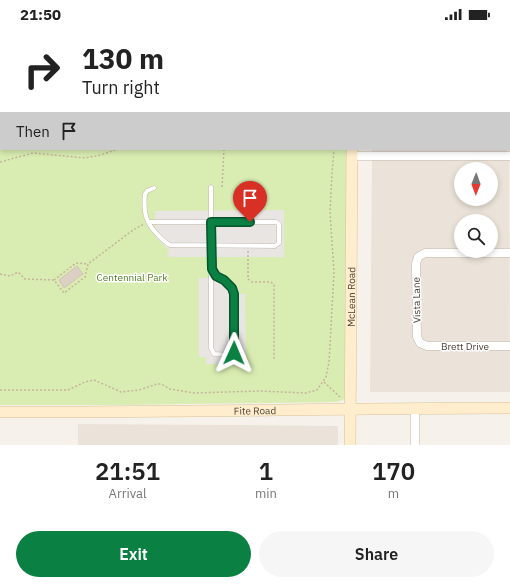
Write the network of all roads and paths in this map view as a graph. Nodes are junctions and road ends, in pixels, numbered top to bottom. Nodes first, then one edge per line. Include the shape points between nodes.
1 (115, 150) edge
2 (224, 150) edge
3 (352, 152) edge
4 (510, 156) edge
5 (0, 162) edge
6 (211, 187) dead end
7 (222, 187) dead end
8 (154, 188) dead end
9 (148, 222) junction
10 (211, 222) junction
11 (211, 246) junction
12 (248, 246) junction
13 (510, 253) edge
14 (88, 264) junction
15 (212, 269) junction
16 (0, 274) edge
17 (54, 280) junction
18 (420, 343) joint
19 (510, 346) edge
20 (274, 359) dead end
21 (324, 382) dead end
22 (340, 398) dead end
23 (416, 408) junction
24 (510, 408) edge
25 (351, 409) junction
26 (0, 412) edge
27 (350, 445) edge
28 (415, 445) edge

1 - 5 path via 85,158 33,153
2 - 7 path
3 - 4 street
3 - 25 street, McLean Road
6 - 10 lane
8 - 9 lane via 145,194 145,214
9 - 10 lane
9 - 11 lane via 153,231 170,245
9 - 14 path via 133,230
10 - 11 lane
10 - 12 lane via 279,224 278,245
11 - 12 lane
11 - 15 lane
12 - 20 path via 248,279 252,282 272,282 274,285
13 - 18 street, Vista Lane via 424,253 418,256 417,337
14 - 17 path via 76,263
14 - 17 path via 85,277 64,293
15 - 15 lane via 211,348 214,354 230,355 235,350 234,290 216,276
16 - 17 path via 10,276 18,272 26,279
18 - 19 street, Brett Drive via 427,346
21 - 22 path
23 - 24 street, Fite Road
23 - 25 street, Fite Road
23 - 28 street
25 - 26 street, Fite Road
25 - 27 street, McLean Road

